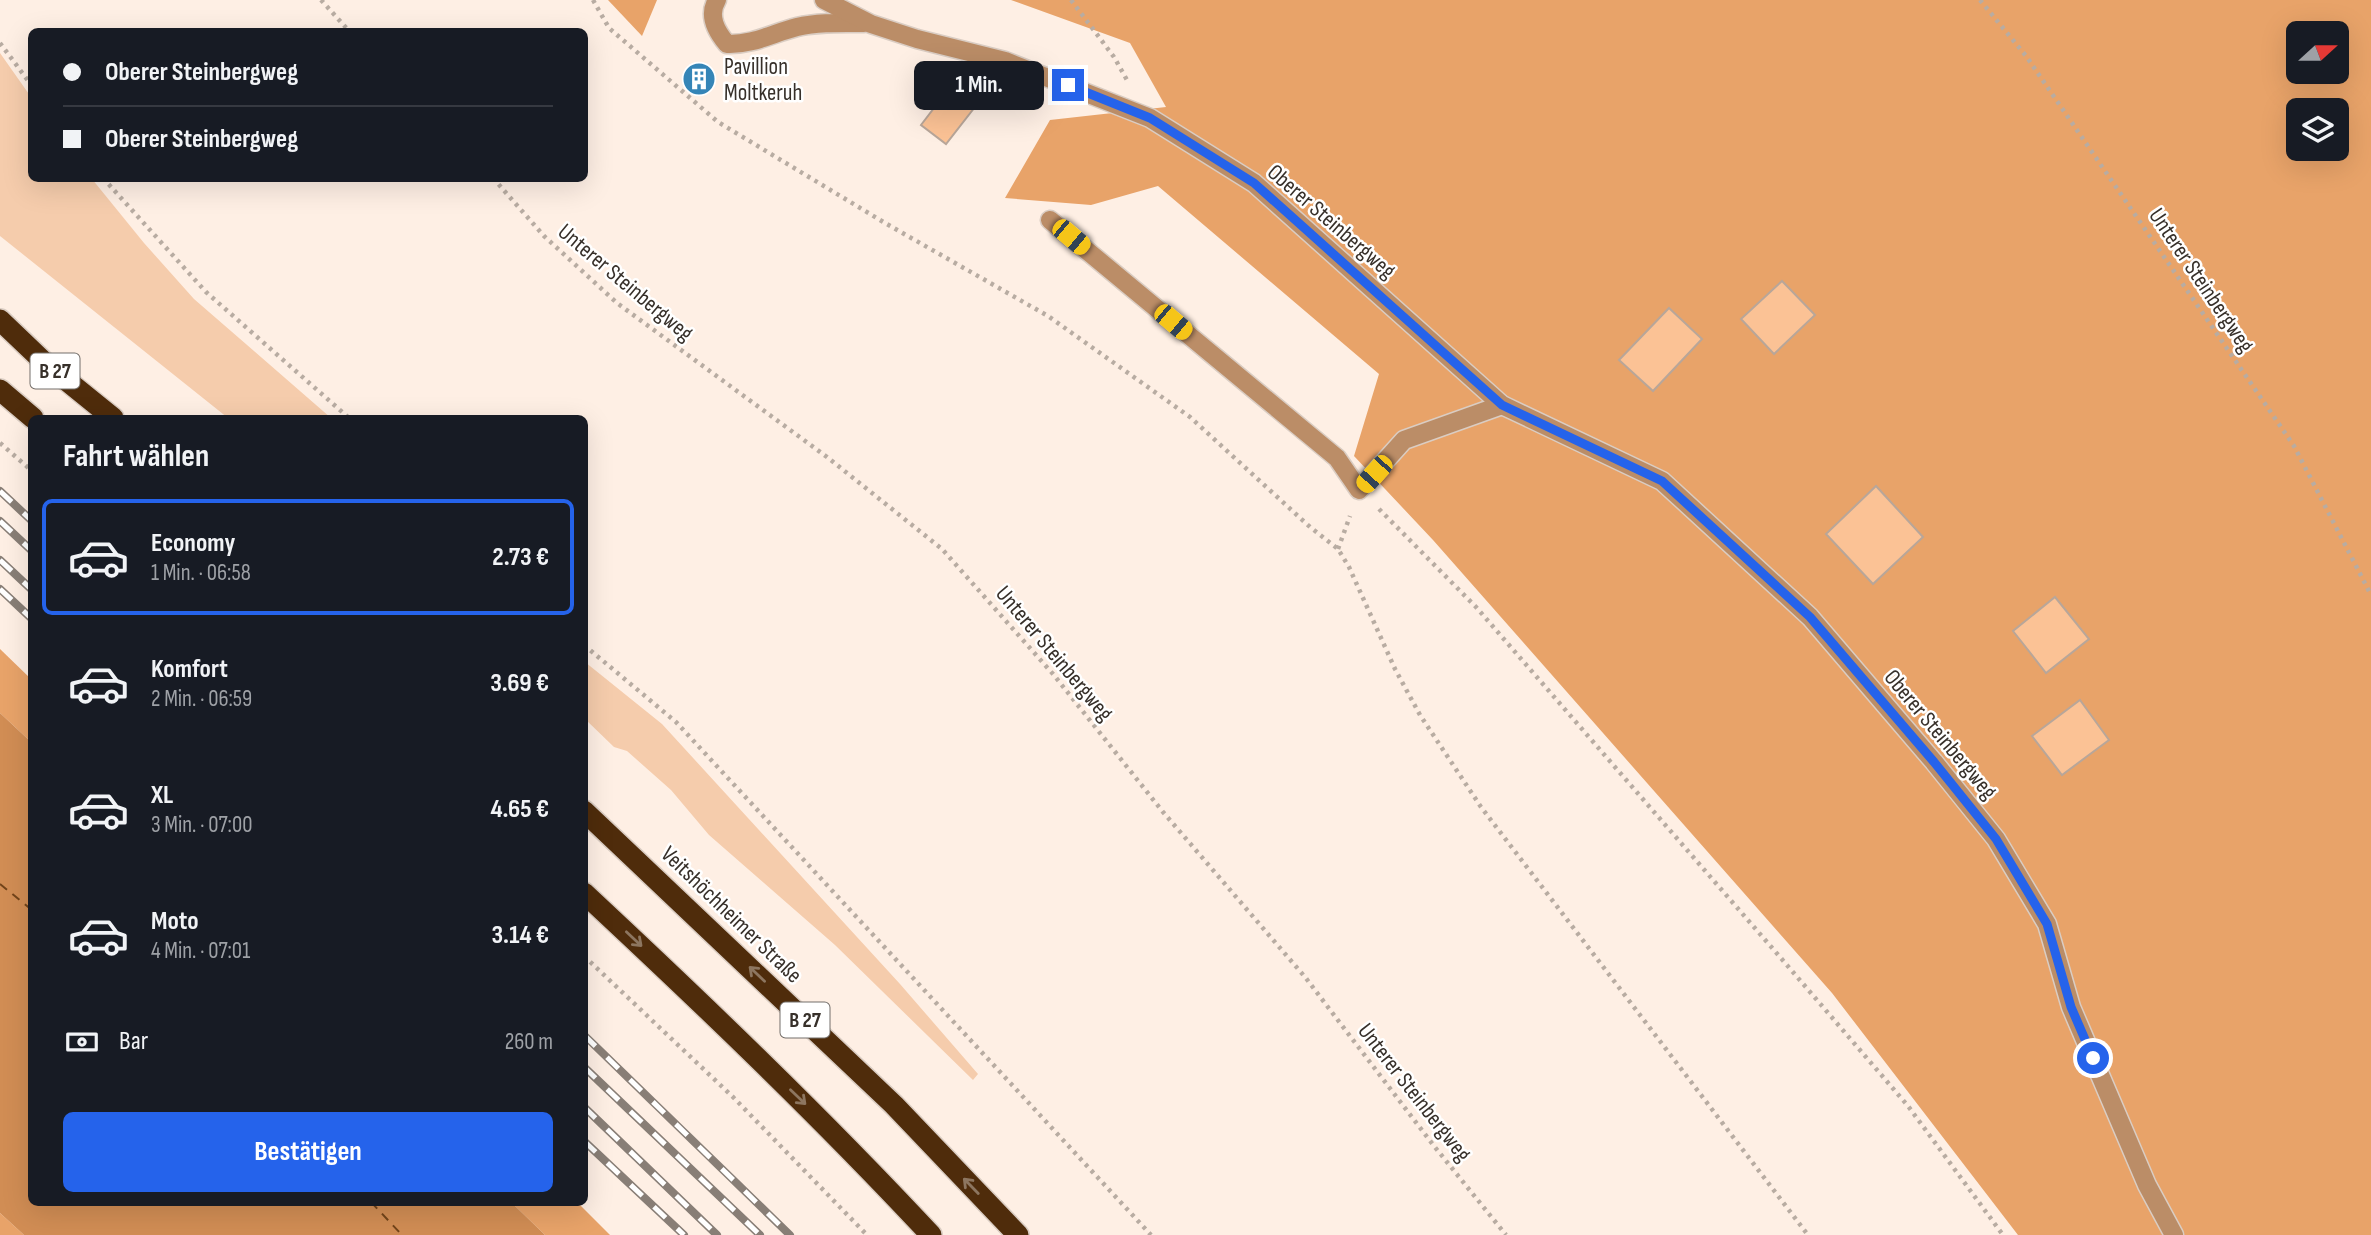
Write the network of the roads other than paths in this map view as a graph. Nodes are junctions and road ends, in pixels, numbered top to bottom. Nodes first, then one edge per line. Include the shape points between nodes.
1 (717, 0) edge
2 (824, 0) edge
3 (871, 24) junction
4 (1050, 220) dead end
5 (0, 320) edge
6 (0, 390) edge
7 (1502, 405) junction
8 (29, 415) edge
9 (109, 415) edge
10 (588, 815) edge
11 (588, 897) edge
12 (931, 1235) edge
13 (1018, 1235) edge
14 (2174, 1235) edge

1 - 3 street, Oberer Steinbergweg via 713,21 727,44 752,43 799,27
2 - 3 street, Oberer Steinbergweg
3 - 7 street, Oberer Steinbergweg via 1005,61 1150,118 1254,183
4 - 7 street via 1337,458 1359,490 1404,440
5 - 9 highway, B 27
6 - 8 highway, B 27
7 - 14 street, Oberer Steinbergweg via 1662,481 1810,617 1942,772 1996,839 2047,924 2071,1007 2147,1185
13 -> 10 highway, Veitshöchheimer Straße / B 27 via 894,1105
11 -> 12 highway, B 27 via 845,1143

